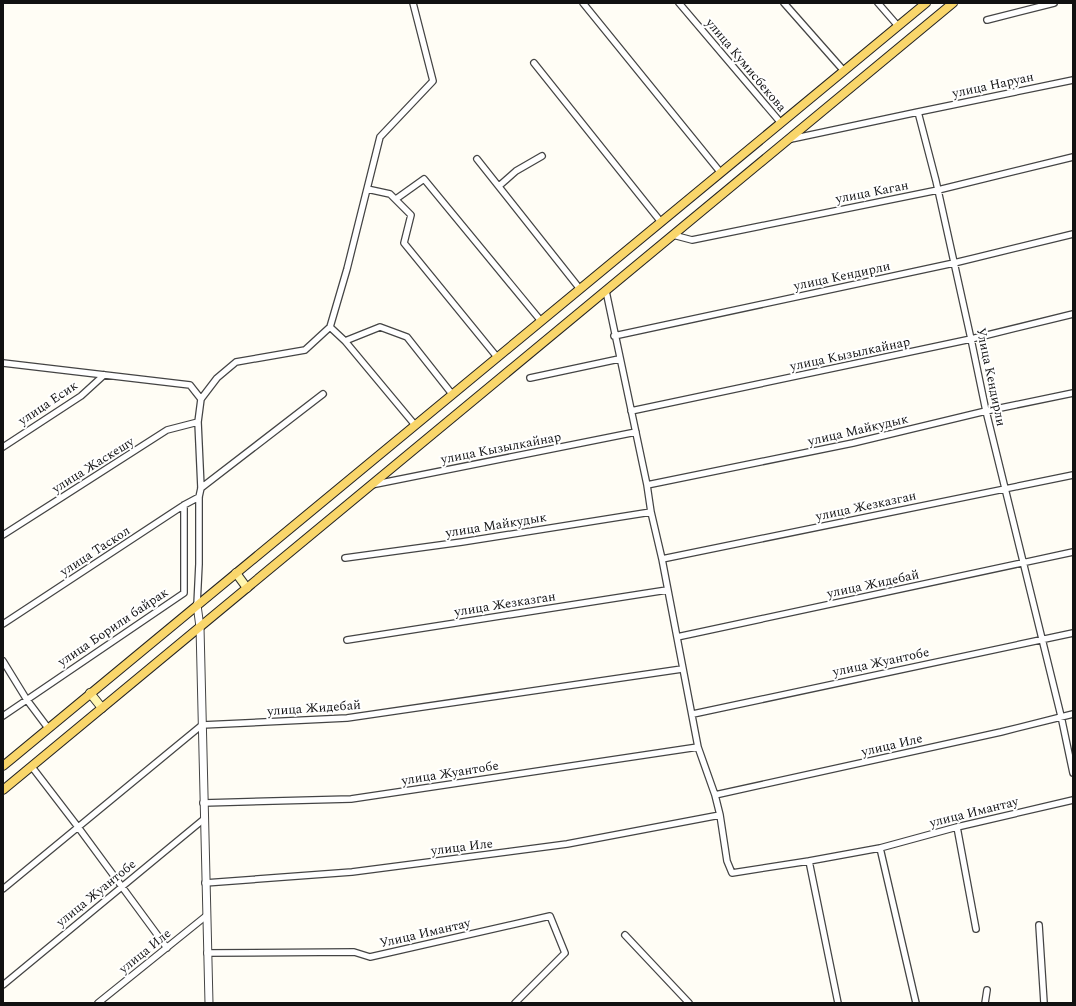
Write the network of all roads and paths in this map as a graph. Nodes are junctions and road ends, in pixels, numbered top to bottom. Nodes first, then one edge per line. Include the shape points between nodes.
1 (413, 3) edge
2 (583, 3) edge
3 (679, 3) edge
4 (784, 3) edge
5 (878, 3) edge
6 (926, 3) edge
7 (953, 3) edge
8 (1054, 3) edge
9 (987, 20) dead end
10 (898, 26) junction
11 (534, 63) dead end
12 (844, 71) junction
13 (1073, 80) edge
14 (918, 112) junction
15 (781, 123) junction
16 (791, 139) junction
17 (542, 156) dead end
18 (1073, 156) edge
19 (477, 159) dead end
20 (721, 173) junction
21 (499, 186) junction
22 (367, 189) junction
23 (938, 190) junction
24 (396, 199) junction
25 (661, 222) junction
26 (1073, 234) edge
27 (673, 235) junction
28 (954, 263) junction
29 (580, 289) junction
30 (606, 291) junction
31 (1073, 314) edge
32 (541, 321) junction
33 (330, 327) junction
34 (615, 336) junction
35 (971, 339) junction
36 (345, 341) junction
37 (497, 357) junction
38 (620, 359) junction
39 (3, 363) edge
40 (104, 375) junction
41 (530, 378) dead end
42 (1073, 392) edge
43 (323, 394) dead end
44 (452, 394) junction
45 (201, 399) junction
46 (631, 411) junction
47 (986, 411) junction
48 (198, 422) junction
49 (415, 425) junction
50 (636, 432) junction
51 (3, 447) edge
52 (1073, 474) edge
53 (371, 485) junction
54 (647, 485) junction
55 (201, 488) junction
56 (1005, 488) junction
57 (199, 496) junction
58 (184, 505) junction
59 (651, 512) junction
60 (3, 535) edge
61 (1073, 552) edge
62 (345, 558) dead end
63 (662, 559) junction
64 (1024, 564) junction
65 (236, 573) junction
66 (247, 588) junction
67 (667, 590) junction
68 (197, 605) junction
69 (3, 624) edge
70 (200, 627) junction
71 (1073, 633) edge
72 (677, 637) junction
73 (347, 640) dead end
74 (1041, 640) junction
75 (3, 661) edge
76 (682, 669) junction
77 (90, 693) junction
78 (27, 700) junction
79 (102, 708) junction
80 (693, 714) junction
81 (1073, 714) edge
82 (3, 716) edge
83 (1061, 716) junction
84 (202, 725) junction
85 (48, 728) junction
86 (698, 747) junction
87 (3, 766) edge
88 (32, 766) junction
89 (1073, 773) edge
90 (3, 790) edge
91 (715, 795) junction
92 (1073, 800) edge
93 (204, 804) junction
94 (720, 815) junction
95 (204, 819) junction
96 (957, 827) junction
97 (78, 828) junction
98 (880, 848) junction
99 (809, 861) junction
100 (205, 883) junction
101 (122, 886) junction
102 (3, 889) edge
103 (206, 916) junction
104 (1039, 925) dead end
105 (976, 929) dead end
106 (625, 935) dead end
107 (166, 948) junction
108 (208, 953) junction
109 (3, 984) edge
110 (987, 990) dead end
111 (98, 1003) edge
112 (209, 1003) edge
113 (515, 1003) edge
114 (689, 1003) edge
115 (838, 1003) edge
116 (916, 1003) edge
117 (985, 1003) edge
118 (1044, 1003) edge

1 - 22 street via 433,81 380,137
2 - 20 street
3 - 15 street, улица Кумисбекова
4 - 12 street
5 - 10 street
6 - 10 main road
7 - 16 main road
8 - 9 street
10 - 12 main road
11 - 25 street
12 - 15 main road
13 - 14 street, улица Наруан
14 - 16 street
14 - 23 street, Улица Кендирли
15 - 20 main road
16 - 27 main road
17 - 21 street via 516,171
18 - 23 street, улица Каган
19 - 21 street
20 - 25 main road
21 - 29 street
22 - 24 street via 390,194
22 - 33 street via 348,269
23 - 27 street, улица Каган via 692,240
23 - 28 street, Улица Кендирли
24 - 32 street via 424,179
24 - 37 street via 411,215 404,242
25 - 29 main road
26 - 28 street, улица Кендирли
27 - 30 main road
28 - 34 street, улица Кендирли
28 - 35 street, Улица Кендирли
29 - 32 main road
30 - 34 street
30 - 53 main road
31 - 35 street, улица Кызылкайнар
32 - 37 main road
33 - 36 street
33 - 45 street via 305,350 236,362 217,378
34 - 38 street
35 - 46 street, улица Кызылкайнар
35 - 47 street, Улица Кендирли
36 - 44 street via 380,327 407,337
36 - 49 street
37 - 44 main road
38 - 41 street
38 - 46 street
39 - 40 street
40 - 45 street via 190,385
40 - 51 street, улица Есик via 81,396
42 - 47 street, улица Майкудык
43 - 55 street
44 - 49 main road
45 - 48 street
46 - 50 street
47 - 54 street, улица Майкудык via 853,443
47 - 56 street, Улица Кендирли
48 - 55 street
48 - 60 street, улица Жаскешу via 167,430
49 - 65 main road
50 - 53 street, улица Кызылкайнар
50 - 54 street
52 - 56 street, улица Жезказган
53 - 66 main road
54 - 59 street
55 - 57 street
56 - 63 street, улица Жезказган
56 - 64 street, Улица Кендирли
57 - 58 street, улица Таскол
57 - 68 street
58 - 69 street, улица Таскол
58 - 78 street, улица Борили байрак via 184,593
59 - 62 street, улица Майкудык
59 - 63 street
61 - 64 street, улица Жидебай
63 - 67 street
64 - 72 street, улица Жидебай
64 - 74 street, Улица Кендирли
65 - 66 main road
65 - 68 main road
66 - 70 main road
67 - 72 street
67 - 73 street, улица Жезказган
68 - 70 street
68 - 77 main road
70 - 79 main road
70 - 84 street
71 - 74 street, улица Жуантобе
72 - 76 street
74 - 80 street, улица Жуантобе
74 - 83 street, Улица Кендирли
75 - 78 street
76 - 80 street
76 - 84 street, улица Жидебай via 347,718
77 - 79 main road
77 - 85 main road
78 - 82 street, улица Борили байрак
78 - 85 street
79 - 88 main road
80 - 86 street
81 - 83 street, улица Иле
83 - 89 street, Улица Кендирли
83 - 91 street, улица Иле
84 - 93 street
84 - 97 street
85 - 87 main road
86 - 91 street
86 - 93 street, улица Жуантобе via 351,799
88 - 90 main road
88 - 97 street
91 - 94 street
92 - 96 street, улица Имантау
93 - 95 street
94 - 99 street, улица Имантау via 727,861 732,873
94 - 100 street, улица Иле via 551,846 352,872
95 - 100 street
95 - 101 street, улица Жуантобе
96 - 98 street, улица Имантау
96 - 105 street
97 - 101 street
97 - 102 street
98 - 99 street, улица Имантау
98 - 116 street
99 - 115 street
100 - 103 street
101 - 107 street
101 - 109 street, улица Жуантобе
103 - 107 street, улица Иле
103 - 108 street
104 - 118 street
106 - 114 street
107 - 111 street, улица Иле
108 - 112 street
108 - 113 street, Улица Имантау via 354,952 370,957 550,916 565,953
110 - 117 street

